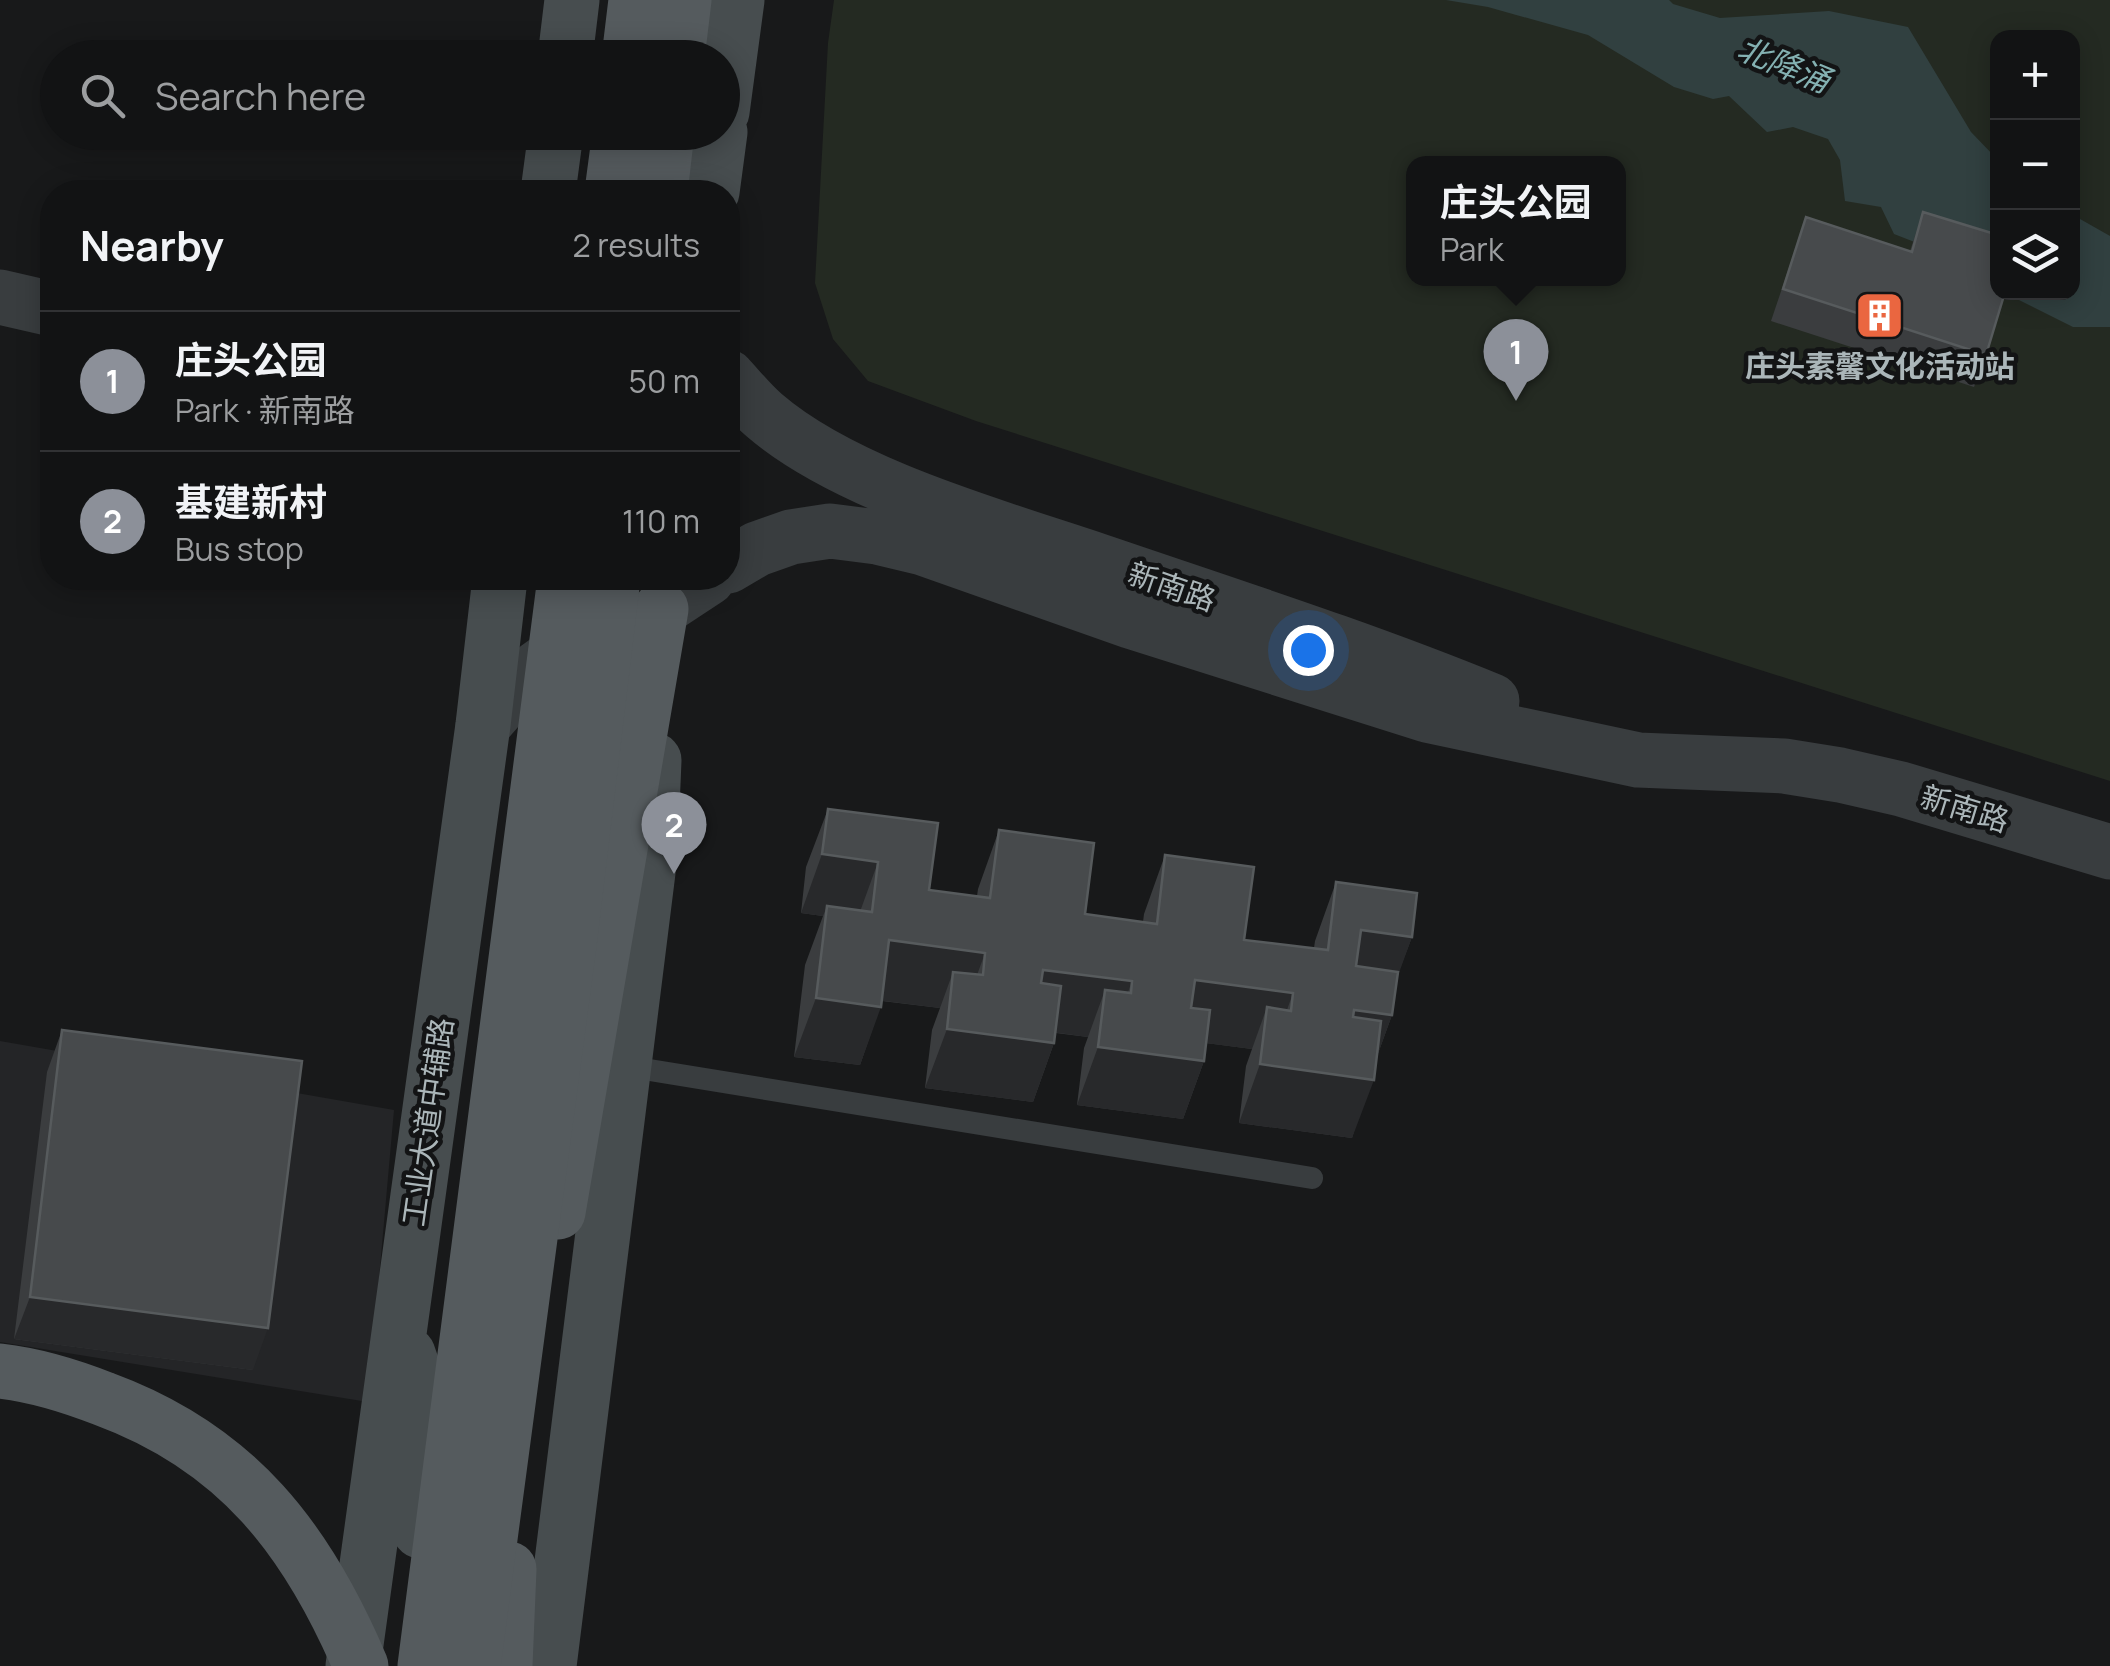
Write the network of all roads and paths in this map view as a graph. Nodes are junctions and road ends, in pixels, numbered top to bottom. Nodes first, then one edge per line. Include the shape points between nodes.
1 (572, 0) edge
2 (636, 0) edge
3 (684, 0) edge
4 (736, 0) edge
5 (567, 40) edge
6 (631, 40) edge
7 (679, 40) edge
8 (731, 40) edge
9 (554, 150) edge
10 (618, 150) edge
11 (666, 150) edge
12 (718, 150) edge
13 (550, 180) edge
14 (614, 180) edge
15 (662, 180) edge
16 (714, 180) edge
17 (0, 296) edge
18 (40, 306) edge
19 (740, 390) edge
20 (740, 559) edge
21 (499, 590) edge
22 (563, 590) edge
23 (612, 590) edge
24 (663, 593) edge
25 (483, 725) junction
26 (1638, 760) junction
27 (644, 780) junction
28 (2110, 852) edge
29 (624, 1066) junction
30 (1312, 1178) dead end
31 (398, 1328) junction
32 (0, 1372) edge
33 (361, 1604) junction
34 (335, 1666) edge
35 (353, 1666) edge
36 (361, 1666) edge
37 (405, 1666) edge
38 (425, 1666) edge
39 (473, 1666) edge
40 (505, 1666) edge
41 (549, 1666) edge

1 - 5 main road
2 - 6 main road
3 - 7 main road
4 - 8 main road
9 - 13 main road
10 - 14 main road
11 - 15 main road
12 - 16 main road
17 - 18 street
19 - 26 street, 新南路 via 809,448 862,474 1412,669
20 - 26 street, 新南路 via 792,537 830,531 877,537 1428,715
21 - 25 main road, 工业大道中辅路
22 - 38 main road, bridge
23 - 39 main road, bridge
24 - 27 main road
25 - 27 street via 539,666 572,648 588,648 617,661
25 - 31 main road, 工业大道中辅路
26 - 28 street, 新南路 via 1840,774
27 - 29 main road via 650,856
27 - 40 main road via 556,1228 505,1604
29 - 30 lane
29 - 41 main road
31 - 33 main road, 工业大道中辅路
31 - 37 main road via 417,1379 425,1440
32 - 36 main road, bridge via 122,1405 236,1474 298,1544
33 - 34 main road
33 - 35 main road, 工业大道中辅路

